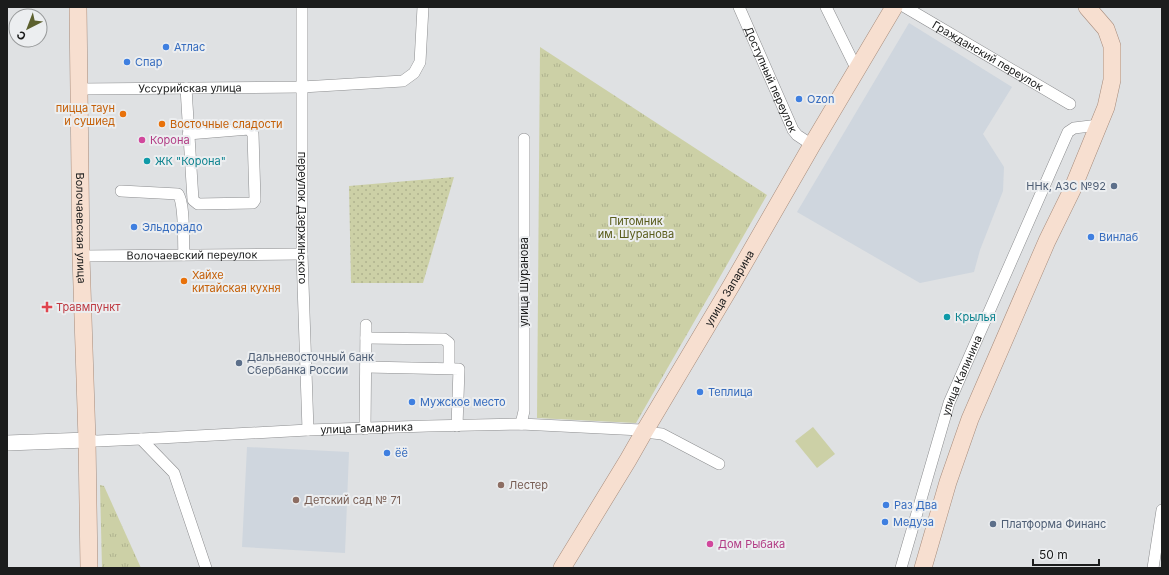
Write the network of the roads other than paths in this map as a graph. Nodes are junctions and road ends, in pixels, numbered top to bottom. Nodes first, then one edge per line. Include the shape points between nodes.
1 (78, 7) edge
2 (302, 7) edge
3 (423, 7) edge
4 (739, 7) edge
5 (826, 7) edge
6 (894, 7) edge
7 (905, 7) edge
8 (1087, 7) edge
9 (857, 70) junction
10 (302, 87) junction
11 (186, 88) junction
12 (79, 89) junction
13 (1070, 104) dead end
14 (1099, 125) junction
15 (188, 134) junction
16 (524, 139) dead end
17 (812, 145) junction
18 (121, 191) dead end
19 (302, 254) junction
20 (184, 255) junction
21 (81, 256) junction
22 (366, 325) dead end
23 (366, 338) junction
24 (366, 366) junction
25 (449, 368) junction
26 (521, 424) junction
27 (456, 426) junction
28 (365, 429) junction
29 (308, 430) junction
30 (644, 432) junction
31 (141, 439) junction
32 (87, 440) junction
33 (7, 443) edge
34 (719, 464) dead end
35 (1161, 511) edge
36 (89, 568) edge
37 (206, 568) edge
38 (562, 568) edge
39 (901, 568) edge
40 (923, 568) edge
41 (1153, 568) edge

1 - 12 main road, Волочаевская улица
2 - 10 street, переулок Дзержинского
3 - 10 street, Уссурийская улица via 420,62 414,73 403,81
4 - 17 street, Доступный переулок via 793,130
5 - 9 street
6 - 9 main road, улица Запарина
7 - 13 street, Гражданский переулок
8 - 14 main road via 1106,29 1112,46 1112,80
9 - 17 main road, улица Запарина
10 - 11 street, Уссурийская улица
10 - 19 street, переулок Дзержинского
11 - 12 street, Уссурийская улица
11 - 15 street
12 - 21 main road, Волочаевская улица
14 - 39 street, улица Калинина via 1074,128 1068,132 949,403
14 - 40 main road via 970,419 948,482
15 - 15 street via 193,200 198,204 253,203 255,200 252,131 249,129
16 - 26 street, улица Шуранова via 524,411
17 - 30 main road, улица Запарина
18 - 20 street via 178,194 182,205
19 - 20 street, Волочаевский переулок
19 - 29 street, переулок Дзержинского
20 - 21 street, Волочаевский переулок
21 - 32 main road, Волочаевская улица
22 - 23 street
23 - 24 street
23 - 25 street via 444,339 449,343
24 - 25 street
24 - 28 street
25 - 27 street via 459,369
26 - 27 street, улица Гамарника
26 - 30 street, улица Гамарника
27 - 28 street, улица Гамарника
28 - 29 street, улица Гамарника
29 - 31 street, улица Гамарника
30 - 34 street, улица Гамарника via 662,434
30 - 38 main road, улица Запарина
31 - 32 street, улица Гамарника
31 - 37 street via 174,473
32 - 33 street, улица Гамарника
32 - 36 main road, Волочаевская улица
35 - 41 street

